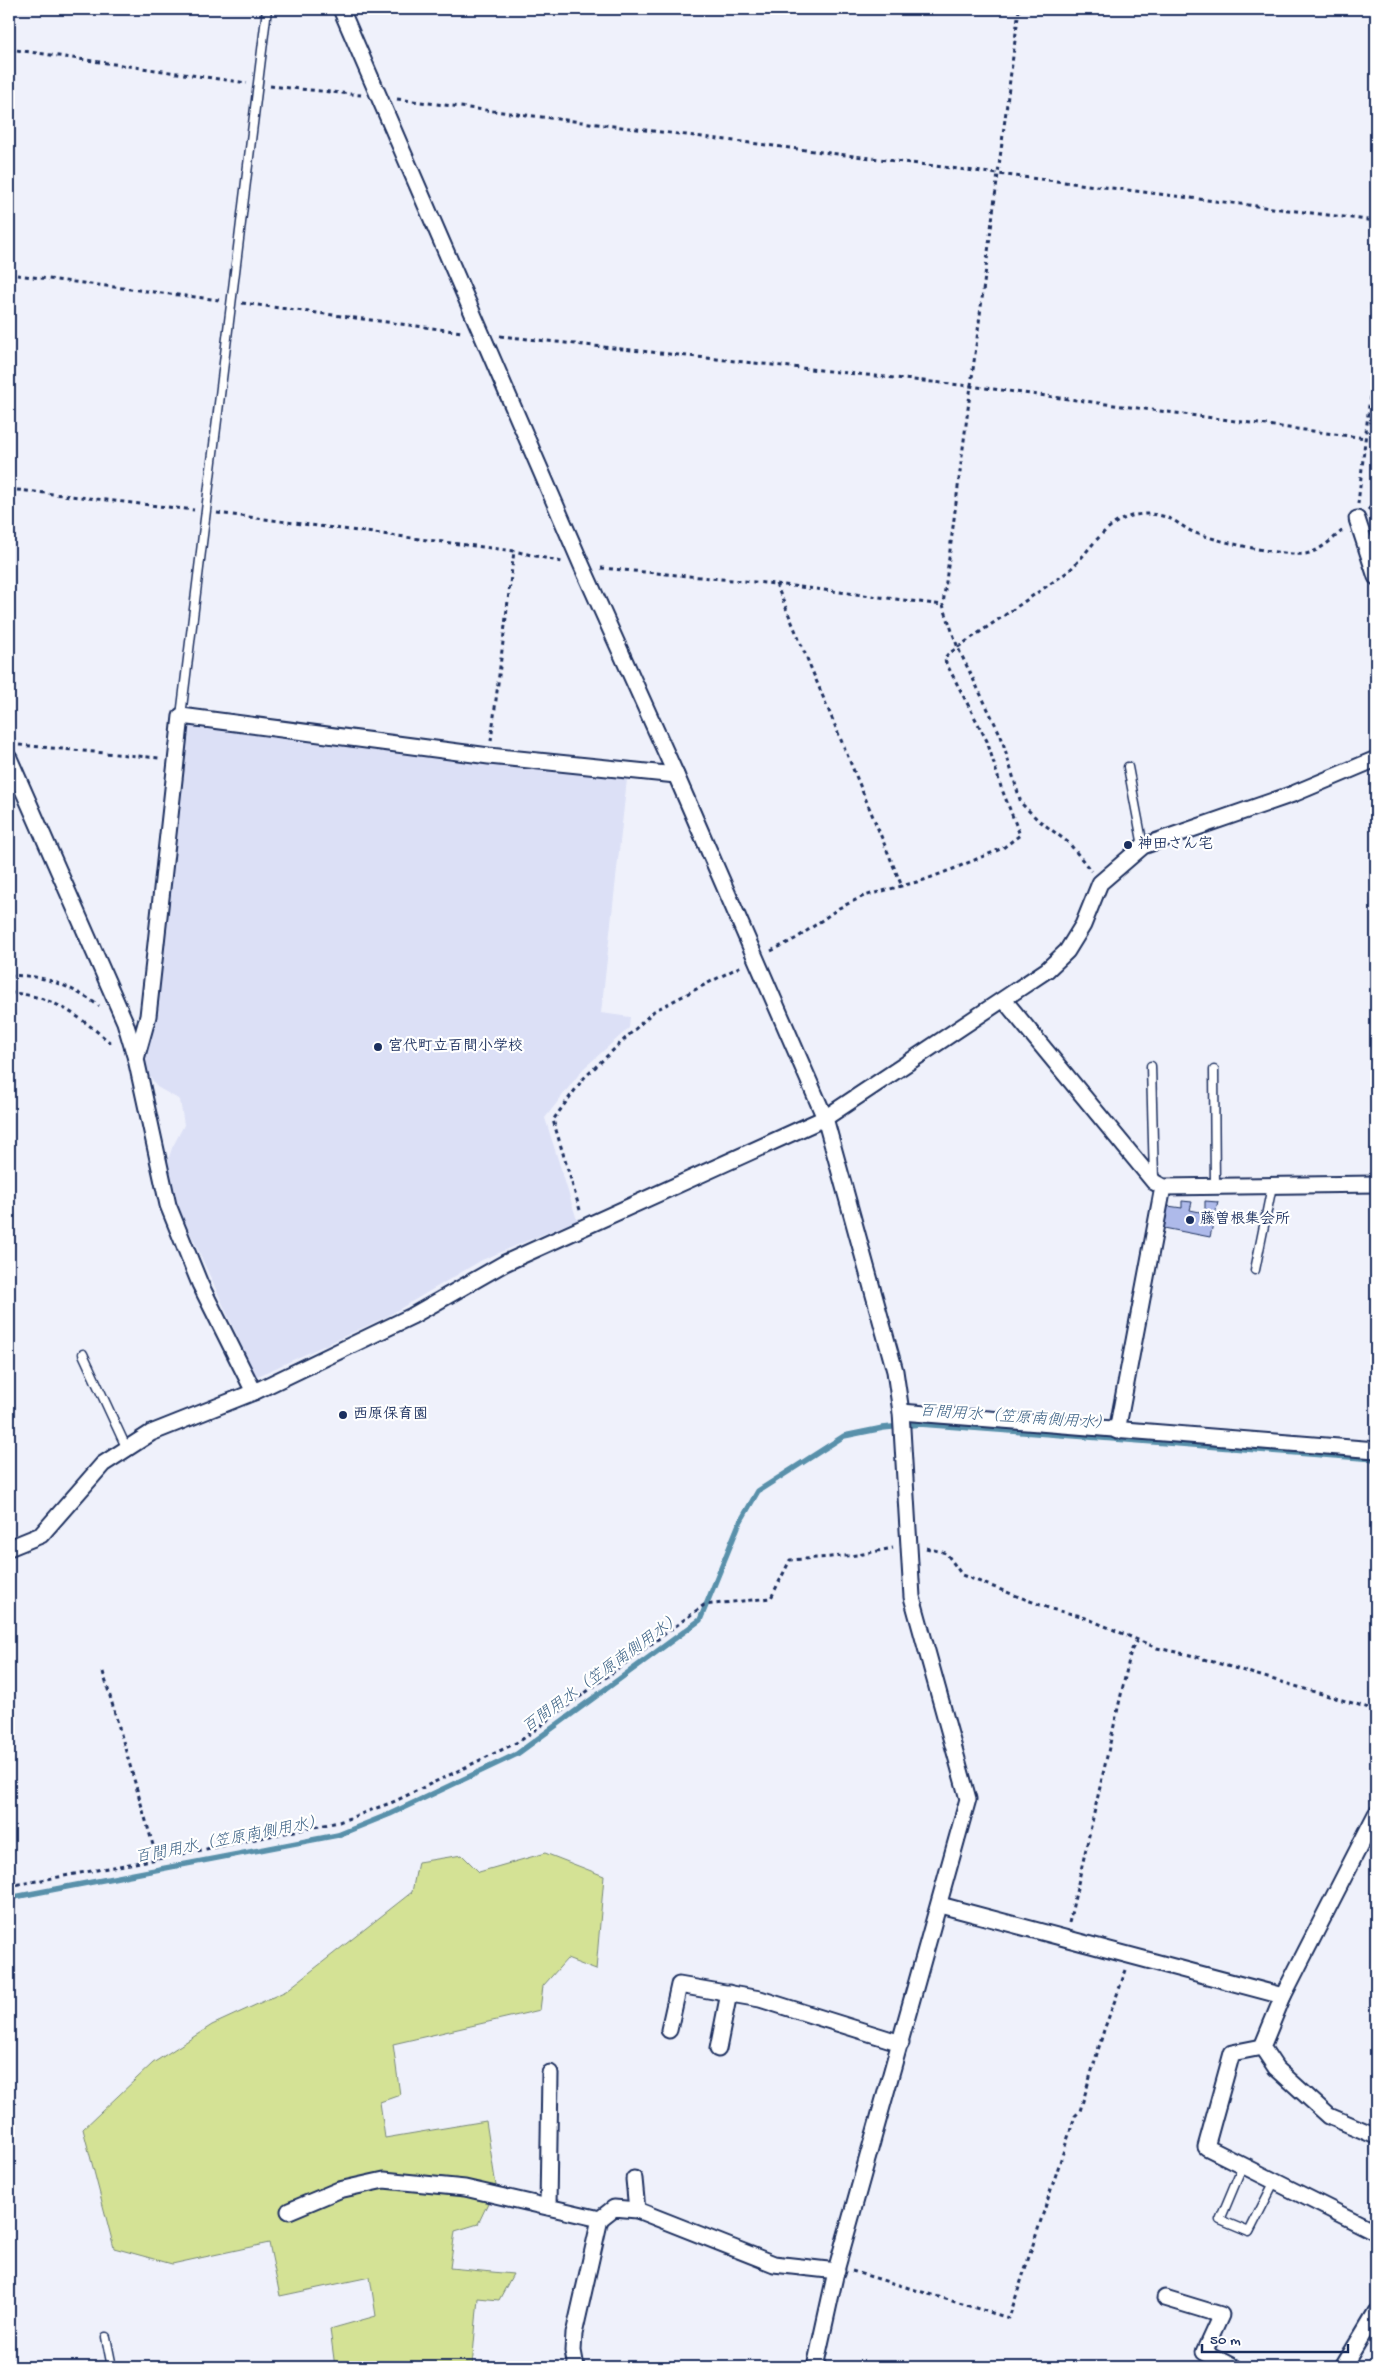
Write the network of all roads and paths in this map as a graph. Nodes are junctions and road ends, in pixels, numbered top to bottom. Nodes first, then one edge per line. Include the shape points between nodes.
1 (267, 9) edge
2 (341, 9) edge
3 (1019, 9) edge
4 (9, 49) edge
5 (256, 84) junction
6 (379, 97) junction
7 (997, 174) junction
8 (1376, 222) edge
9 (483, 334) junction
10 (1376, 342) edge
11 (970, 386) junction
12 (1365, 438) junction
13 (9, 489) edge
14 (206, 511) junction
15 (1357, 519) junction
16 (514, 551) junction
17 (582, 566) junction
18 (1376, 578) edge
19 (776, 584) junction
20 (943, 605) junction
21 (958, 648) junction
22 (181, 716) junction
23 (12, 752) edge
24 (489, 756) junction
25 (177, 760) junction
26 (1376, 760) edge
27 (1128, 767) dead end
28 (676, 775) junction
29 (1143, 846) junction
30 (1100, 883) junction
31 (901, 884) junction
32 (755, 959) junction
33 (9, 976) edge
34 (9, 993) edge
35 (1004, 1000) junction
36 (125, 1022) junction
37 (136, 1059) junction
38 (1151, 1066) dead end
39 (1214, 1070) dead end
40 (825, 1118) junction
41 (1376, 1184) edge
42 (1158, 1185) junction
43 (1215, 1186) junction
44 (1272, 1186) junction
45 (585, 1226) junction
46 (1255, 1270) dead end
47 (83, 1354) dead end
48 (254, 1392) junction
49 (901, 1412) junction
50 (1117, 1431) junction
51 (127, 1449) junction
52 (1376, 1450) edge
53 (909, 1545) junction
54 (9, 1548) edge
55 (1137, 1640) junction
56 (103, 1672) dead end
57 (1376, 1710) edge
58 (1376, 1814) edge
59 (157, 1859) junction
60 (9, 1886) edge
61 (940, 1905) junction
62 (1065, 1938) junction
63 (1132, 1956) junction
64 (729, 1993) junction
65 (1283, 1996) junction
66 (669, 2030) dead end
67 (901, 2043) junction
68 (1262, 2047) junction
69 (718, 2049) dead end
70 (550, 2073) dead end
71 (1376, 2136) edge
72 (1243, 2165) junction
73 (634, 2179) dead end
74 (1274, 2181) junction
75 (548, 2206) junction
76 (637, 2210) junction
77 (289, 2211) dead end
78 (600, 2219) junction
79 (1376, 2232) edge
80 (837, 2269) junction
81 (1165, 2298) dead end
82 (1376, 2312) edge
83 (106, 2337) dead end
84 (1228, 2366) edge
85 (112, 2367) edge
86 (576, 2367) edge
87 (815, 2367) edge
88 (1343, 2367) edge

1 - 5 lane
2 - 6 street
3 - 7 path
4 - 5 path
5 - 6 path
5 - 14 lane
6 - 7 path
6 - 9 street
7 - 8 path
7 - 11 path
9 - 11 path
9 - 17 street
10 - 12 path
11 - 12 path
11 - 20 path
12 - 15 path
13 - 14 path
14 - 16 path
14 - 22 lane
15 - 18 street
15 - 21 path via 1328,543 1306,554 1256,549 1193,532 1171,519 1147,513 1120,520 1066,573
16 - 17 path
16 - 24 path
17 - 19 path
17 - 28 street
19 - 20 path
19 - 31 path
20 - 21 path
21 - 30 path via 1001,736 1021,803 1069,843
21 - 31 path via 944,659 987,741 1020,835 1003,848 953,869 924,880
22 - 24 street
22 - 25 street
23 - 25 path via 24,744
23 - 36 street
24 - 28 street
25 - 37 street via 148,1016
26 - 29 street via 1293,794
27 - 29 lane
28 - 32 street
29 - 30 street
30 - 35 street via 1083,925 1067,951 1048,970
31 - 32 path via 838,908 797,938
32 - 40 street
32 - 45 path via 654,1011 583,1079 553,1120
33 - 36 path via 60,984
34 - 37 path via 34,996 68,1010 91,1024 126,1055
35 - 40 street
35 - 42 street
36 - 37 street
37 - 48 street via 168,1205 200,1284
38 - 42 lane
39 - 43 lane
40 - 45 street
40 - 49 street via 895,1371
41 - 44 street
42 - 43 street
42 - 50 street
43 - 44 street
44 - 46 lane
45 - 48 street via 505,1263 412,1316
47 - 51 lane
48 - 51 street via 151,1433
49 - 50 street
49 - 53 street
50 - 52 street
51 - 54 street via 103,1464 41,1535
53 - 55 path via 946,1553 962,1575 1051,1609 1081,1616
53 - 59 path via 858,1555 790,1560 770,1598 704,1605 520,1741 393,1802 339,1822
53 - 61 street via 912,1597 968,1799
55 - 57 path
55 - 62 path via 1130,1651
56 - 59 path
58 - 65 street
59 - 60 path
61 - 62 street
61 - 67 street
62 - 63 street
63 - 65 street
63 - 80 path via 1104,2030 1080,2111 1075,2116 1008,2318
64 - 66 street via 679,1985
64 - 67 street via 760,1999
64 - 69 street
65 - 68 street
67 - 80 street
68 - 71 street via 1276,2068 1329,2116
68 - 72 street via 1232,2053 1206,2147
70 - 75 street
72 - 74 street
72 - 74 lane via 1220,2220 1250,2232
73 - 76 street
74 - 79 street
75 - 77 street via 465,2188 384,2180 339,2190
75 - 78 street
76 - 78 street via 614,2208
76 - 80 street via 774,2264
78 - 86 street via 574,2334
80 - 87 street
81 - 84 street via 1221,2315 1204,2352
82 - 88 street
83 - 85 lane

